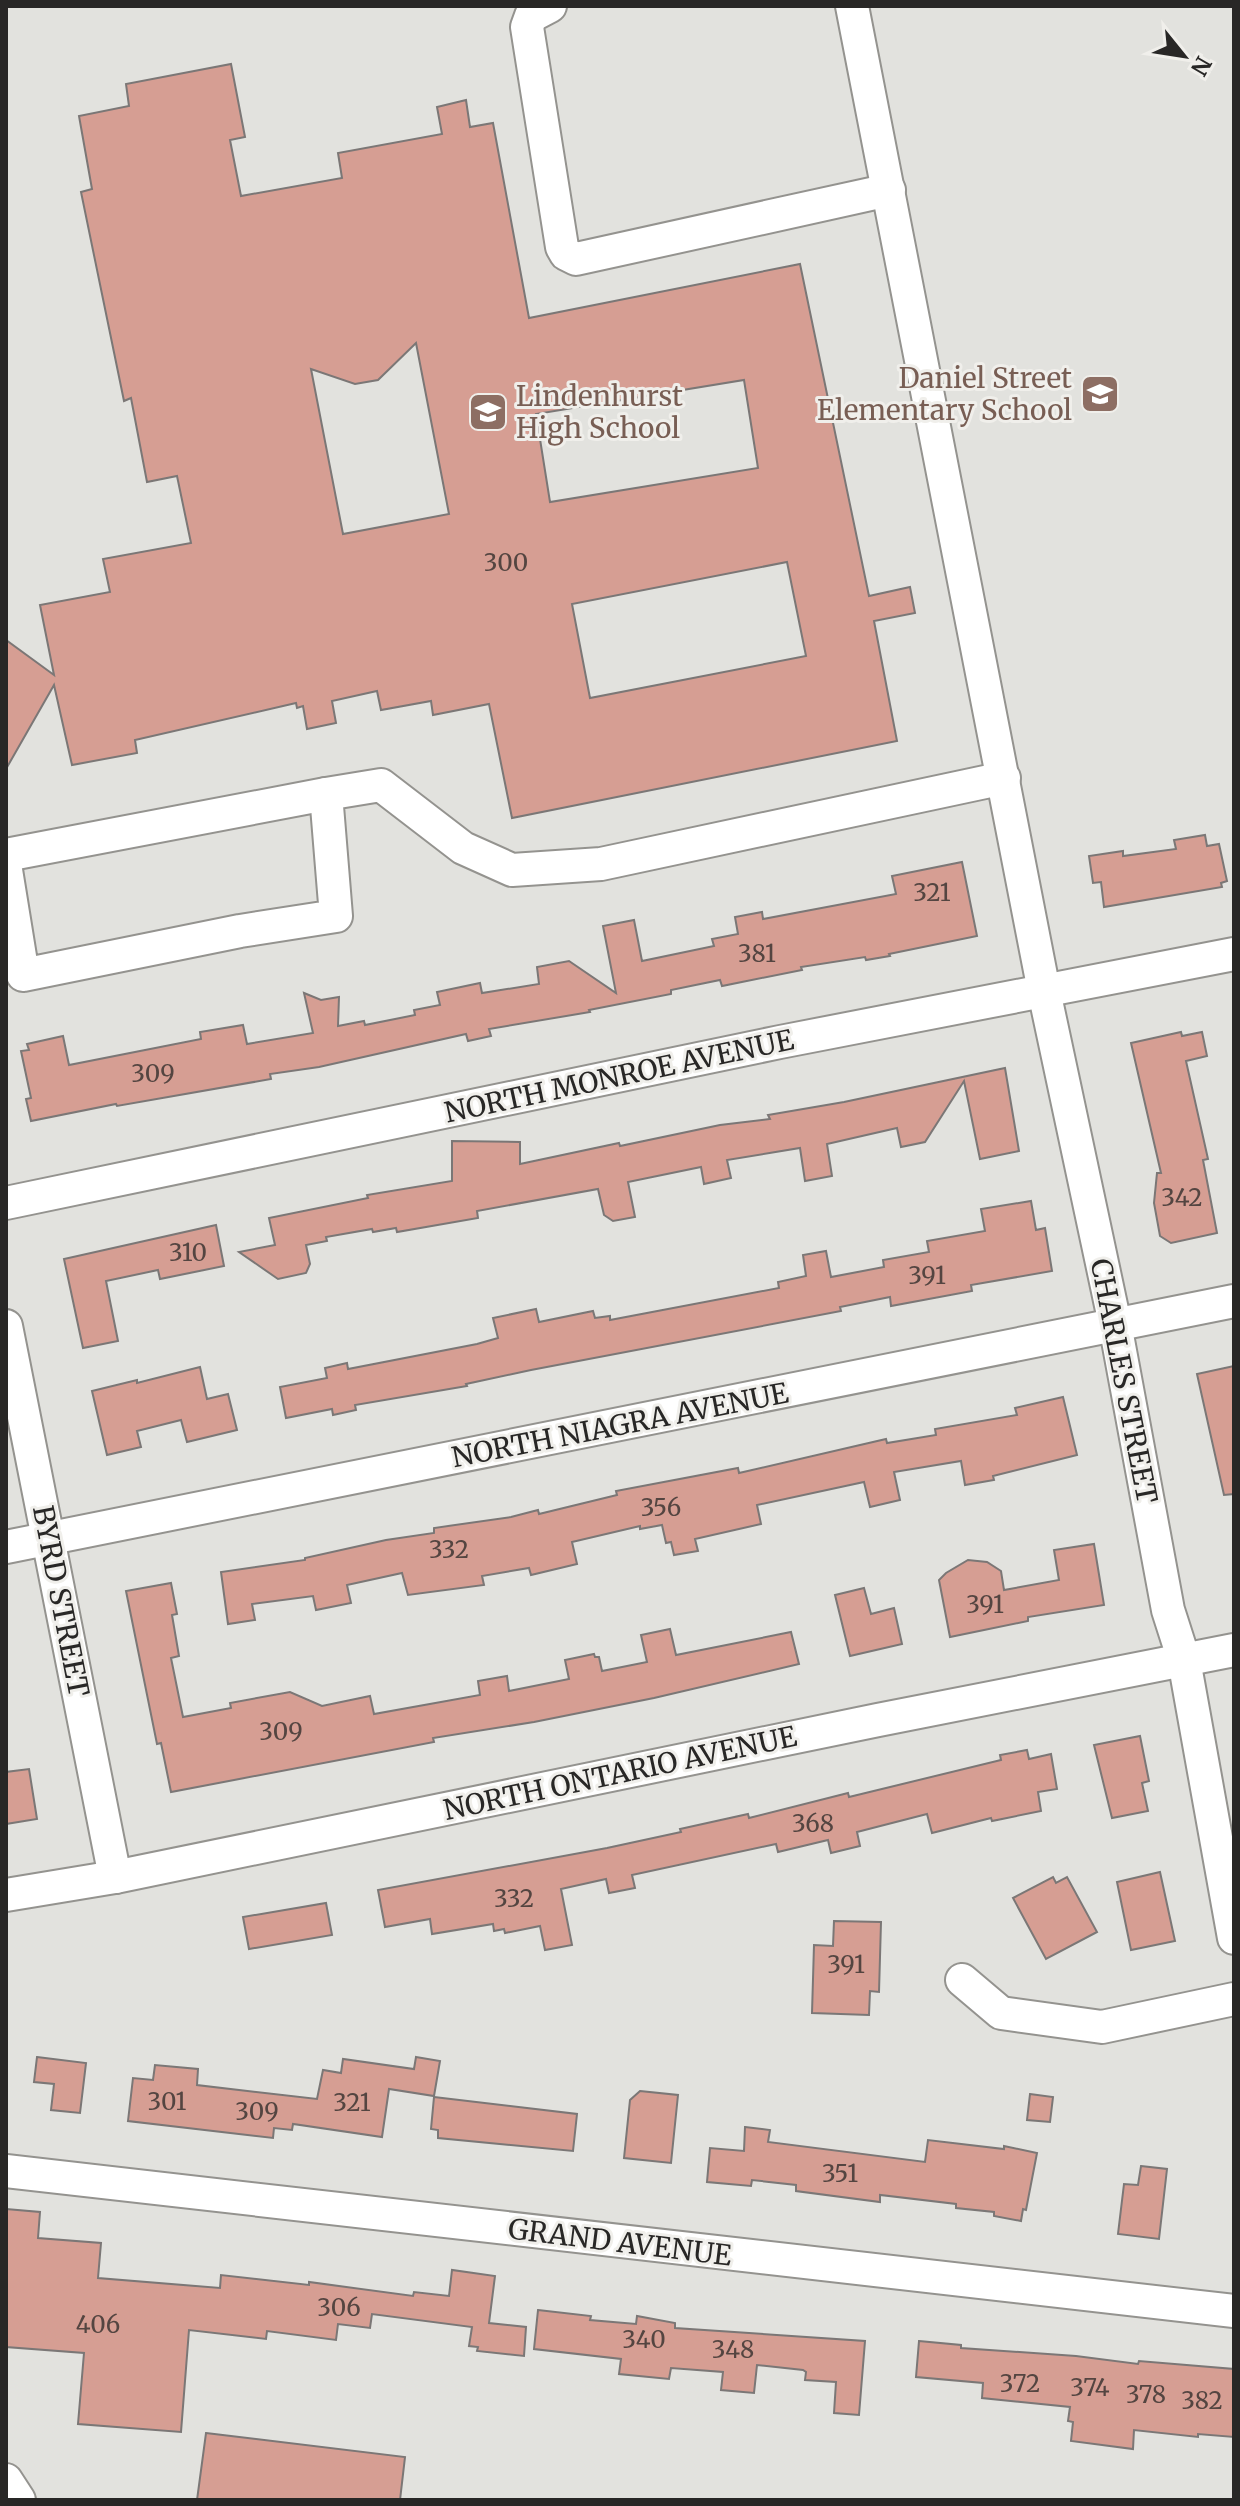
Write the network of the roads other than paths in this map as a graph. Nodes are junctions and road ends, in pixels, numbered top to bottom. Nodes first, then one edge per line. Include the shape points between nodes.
1 (550, 6) edge
2 (852, 6) edge
3 (889, 190) junction
4 (1004, 778) junction
5 (326, 794) junction
6 (6, 855) edge
7 (6, 870) edge
8 (1234, 954) edge
9 (1044, 991) junction
10 (6, 1203) edge
11 (1234, 1301) edge
12 (1115, 1324) junction
13 (6, 1326) edge
14 (49, 1539) junction
15 (6, 1547) edge
16 (1234, 1650) edge
17 (1184, 1660) junction
18 (115, 1877) junction
19 (6, 1895) edge
20 (1234, 1938) edge
21 (962, 1980) dead end
22 (1234, 1999) edge
23 (6, 2171) edge
24 (1234, 2311) edge
25 (6, 2480) edge
26 (19, 2500) edge

1 - 3 street via 531,16 527,27 566,254 576,259
2 - 3 street, CHARLES STREET
3 - 4 street, CHARLES STREET
4 - 5 street via 601,864 512,870 463,848 381,785
4 - 9 street, CHARLES STREET
5 - 6 street
5 - 7 street via 336,916 23,975
8 - 9 street, NORTH MONROE AVENUE
9 - 10 street, NORTH MONROE AVENUE
9 - 12 street, CHARLES STREET
11 - 12 street, NORTH NIAGRA AVENUE
12 - 14 street, NORTH NIAGRA AVENUE
12 - 17 street, CHARLES STREET via 1168,1610
13 - 14 street, BYRD STREET
14 - 15 street, NORTH NIAGRA AVENUE
14 - 18 street, BYRD STREET
16 - 17 street, NORTH ONTARIO AVENUE
17 - 18 street, NORTH ONTARIO AVENUE
17 - 20 street, CHARLES STREET
18 - 19 street, NORTH ONTARIO AVENUE
21 - 22 street via 1001,2013 1102,2027
23 - 24 street, GRAND AVENUE
25 - 26 street

